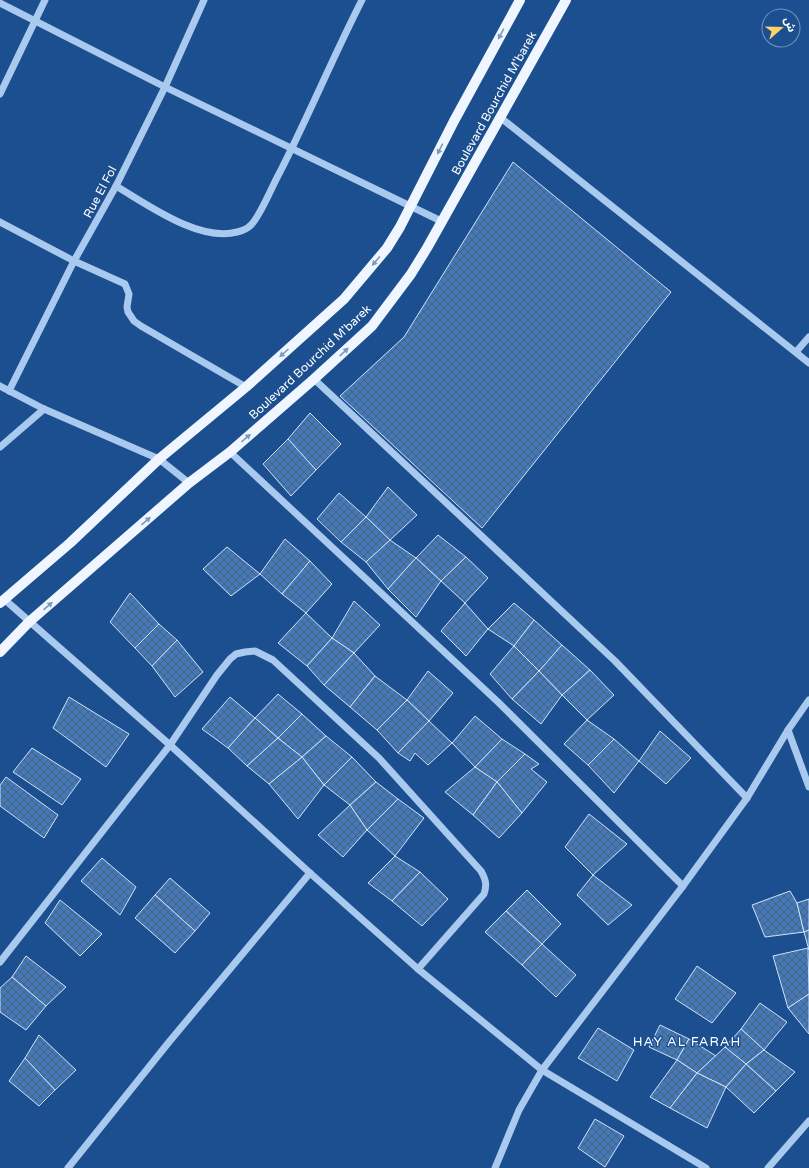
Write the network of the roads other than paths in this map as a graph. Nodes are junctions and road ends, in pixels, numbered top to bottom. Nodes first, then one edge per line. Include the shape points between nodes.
1 (45, 0) edge
2 (204, 0) edge
3 (361, 0) edge
4 (520, 0) edge
5 (566, 0) edge
6 (0, 3) edge
7 (34, 20) junction
8 (165, 87) junction
9 (0, 94) edge
10 (501, 118) junction
11 (292, 148) junction
12 (116, 186) junction
13 (411, 206) junction
14 (0, 222) edge
15 (443, 222) junction
16 (74, 261) junction
17 (809, 337) edge
18 (796, 352) junction
19 (809, 363) edge
20 (314, 379) junction
21 (0, 386) edge
22 (246, 387) junction
23 (9, 391) junction
24 (44, 409) junction
25 (0, 447) edge
26 (230, 452) junction
27 (160, 459) junction
28 (189, 483) junction
29 (2, 601) edge
30 (30, 622) junction
31 (0, 652) edge
32 (809, 700) edge
33 (788, 730) junction
34 (170, 745) junction
35 (809, 787) edge
36 (748, 798) junction
37 (310, 873) junction
38 (683, 886) junction
39 (0, 962) edge
40 (418, 969) junction
41 (542, 1070) junction
42 (809, 1121) edge
43 (68, 1168) edge
44 (496, 1168) edge
45 (706, 1168) edge
46 (768, 1168) edge

1 - 7 street
2 - 8 street, Rue El Fol
3 - 11 street
4 -> 13 main road, Boulevard Bourchid M'barek
5 - 10 main road, Boulevard Bourchid M'barek
6 - 7 street
7 - 8 street
7 - 9 street
8 - 11 street
8 - 12 street, Rue El Fol
10 - 15 main road, Boulevard Bourchid M'barek
10 - 18 street
11 - 12 street via 258,214 250,226 236,233 218,234 183,225
11 - 13 street
12 - 16 street, Rue El Fol
13 - 15 street
13 -> 22 main road, Boulevard Bourchid M'barek via 387,248 344,299
14 - 16 street
20 -> 15 main road, Boulevard Bourchid M'barek via 372,326 411,274
16 - 22 street via 125,284 129,294 128,312 141,326
16 - 23 street, Rue El Fol
17 - 18 street
18 - 19 street
26 -> 20 main road, Boulevard Bourchid M'barek
20 - 36 street via 615,661
21 - 23 street
22 - 27 main road, Boulevard Bourchid M'barek
23 - 24 street
24 - 25 street
24 - 27 street
26 - 28 main road, Boulevard Bourchid M'barek
26 - 38 street via 498,702
27 - 28 street
27 - 29 main road, Boulevard Bourchid M'barek via 70,543
30 -> 28 main road, Boulevard Bourchid M'barek
29 - 30 street
30 - 31 main road, Boulevard Bourchid M'barek
30 - 34 street
32 - 33 street
33 - 35 street
33 - 36 street
34 - 37 street
34 - 39 street
34 - 40 street via 217,675 236,654 255,651 273,660 378,758 481,871 486,880 484,894
36 - 38 street
37 - 40 street
37 - 43 street
38 - 41 street
40 - 41 street
41 - 44 street via 519,1110
41 - 45 street
42 - 46 street

